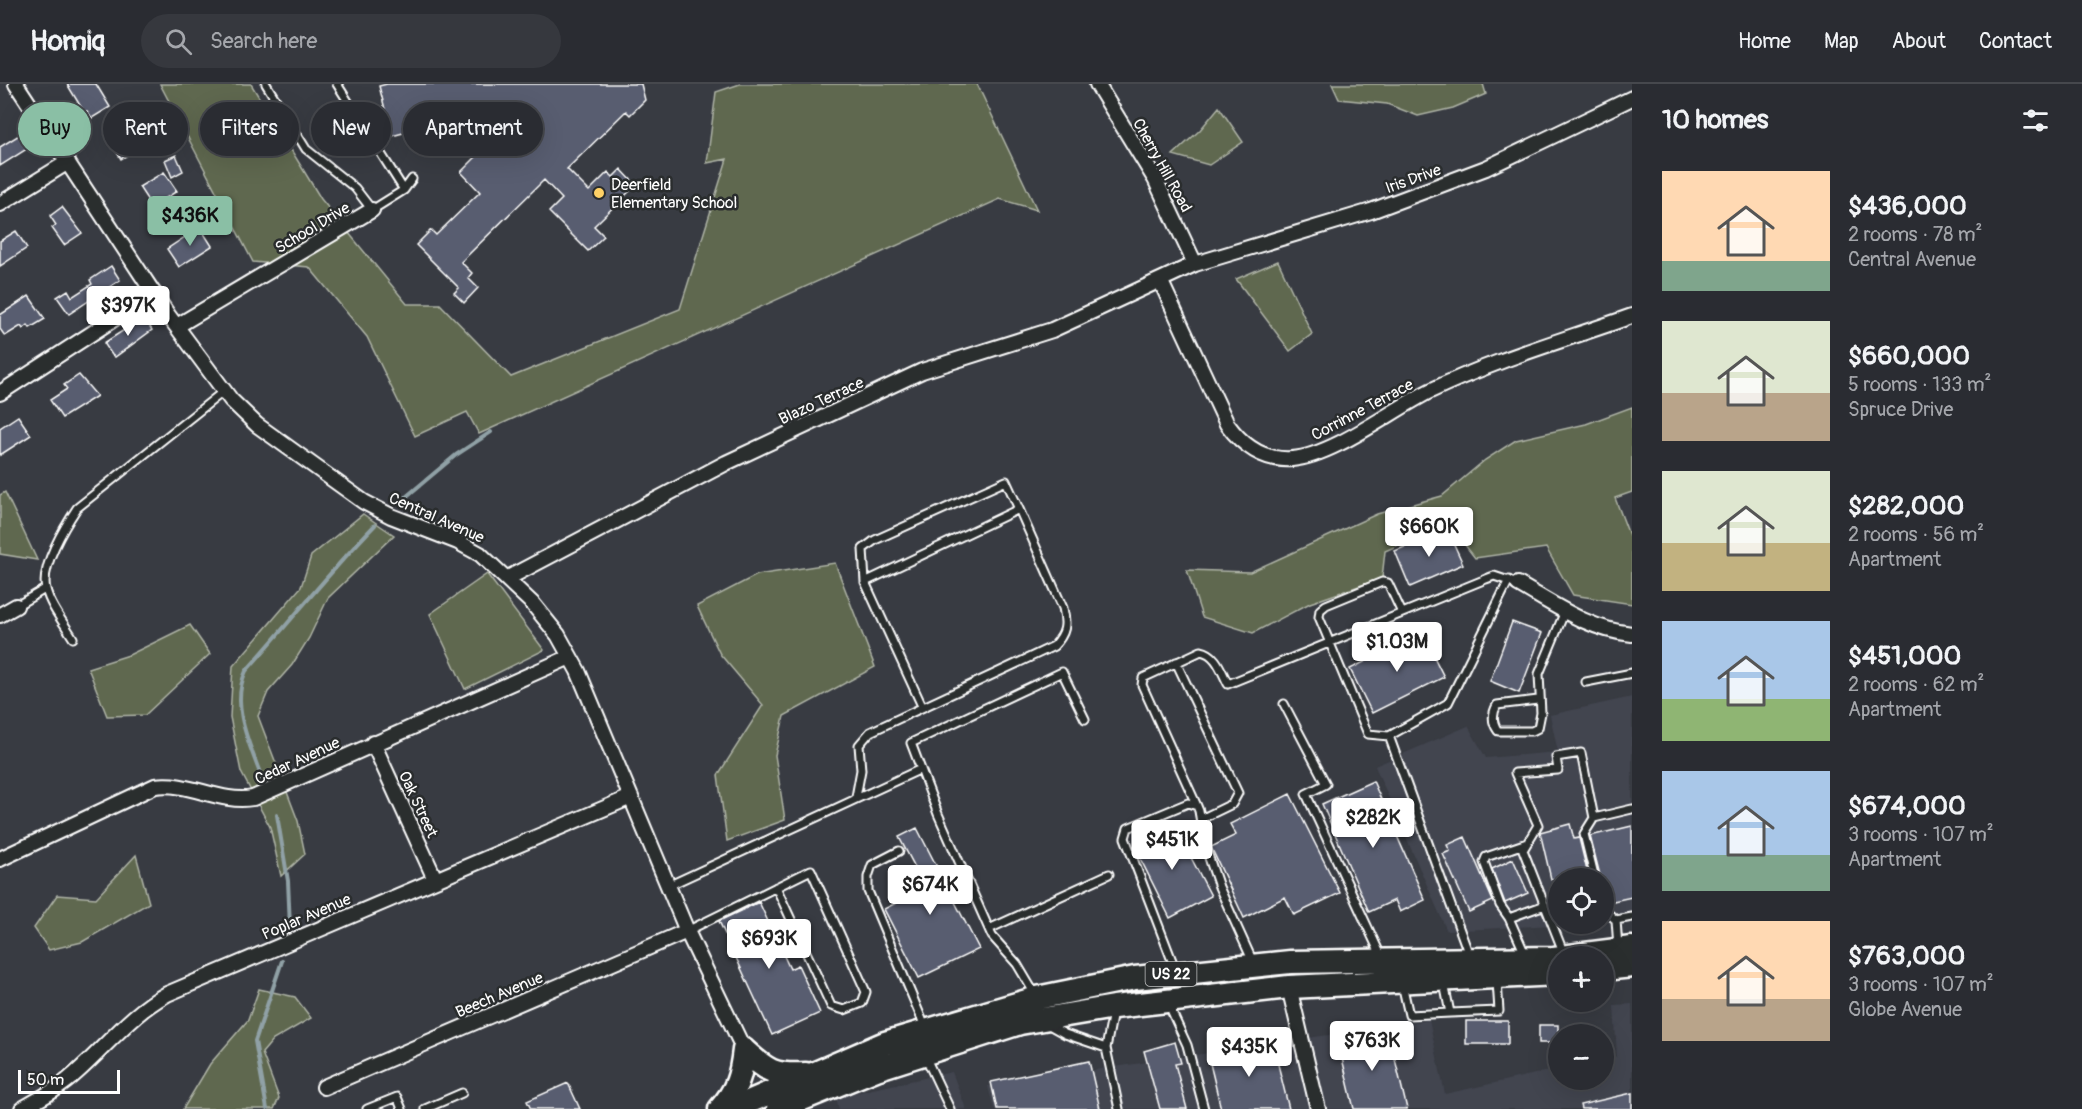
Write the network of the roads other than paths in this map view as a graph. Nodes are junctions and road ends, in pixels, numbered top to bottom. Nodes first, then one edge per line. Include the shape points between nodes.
1 (16, 84) edge
2 (266, 84) edge
3 (337, 84) edge
4 (1097, 84) edge
5 (1632, 98) edge
6 (68, 162) junction
7 (412, 179) dead end
8 (404, 190) junction
9 (0, 204) edge
10 (372, 210) junction
11 (1195, 264) junction
12 (1161, 282) junction
13 (154, 293) junction
14 (1632, 316) edge
15 (177, 326) junction
16 (224, 391) junction
17 (0, 393) edge
18 (1019, 509) junction
19 (508, 578) junction
20 (865, 582) junction
21 (1514, 582) junction
22 (45, 589) junction
23 (16, 606) joint
24 (1565, 611) junction
25 (1402, 613) junction
26 (0, 615) edge
27 (1632, 634) edge
28 (73, 638) dead end
29 (1328, 643) junction
30 (570, 657) junction
31 (1176, 662) junction
32 (1632, 673) edge
33 (1586, 682) dead end
34 (1538, 700) junction
35 (1284, 704) dead end
36 (922, 706) junction
37 (1085, 719) dead end
38 (1389, 736) junction
39 (373, 743) junction
40 (921, 769) junction
41 (631, 797) junction
42 (856, 797) junction
43 (1197, 806) junction
44 (1632, 809) edge
45 (1594, 818) junction
46 (1201, 819) junction
47 (1527, 843) junction
48 (899, 850) dead end
49 (0, 859) edge
50 (1592, 868) edge
51 (1109, 874) dead end
52 (435, 879) junction
53 (668, 886) junction
54 (776, 887) junction
55 (1545, 905) junction
56 (1632, 917) edge
57 (1509, 918) junction
58 (1616, 920) joint
59 (989, 929) junction
60 (687, 931) junction
61 (1560, 946) edge
62 (1628, 954) edge
63 (1548, 957) edge
64 (1527, 958) junction
65 (1470, 959) junction
66 (1383, 960) junction
67 (1614, 963) edge
68 (1255, 965) junction
69 (1177, 973) junction
70 (1548, 974) edge
71 (1497, 977) junction
72 (1444, 980) junction
73 (1402, 982) junction
74 (1289, 987) junction
75 (1165, 999) junction
76 (1114, 1007) junction
77 (1038, 1009) junction
78 (1450, 1013) junction
79 (927, 1031) junction
80 (1106, 1048) junction
81 (744, 1050) junction
82 (924, 1054) junction
83 (816, 1073) junction
84 (324, 1087) dead end
85 (462, 1093) dead end
86 (22, 1109) edge
87 (368, 1109) edge
88 (402, 1109) edge
89 (425, 1109) edge
90 (720, 1109) edge
91 (732, 1109) edge
92 (777, 1109) edge
93 (950, 1109) edge
94 (1119, 1109) edge
95 (1204, 1109) edge
96 (1318, 1109) edge

1 - 6 street, Central Avenue
2 - 10 lane via 306,149 355,188
3 - 8 lane
4 - 11 street, Cherry Hill Road via 1155,178
5 - 11 street, Iris Drive via 1486,168 1371,211
6 - 9 street
6 - 13 street, Central Avenue
7 - 8 lane
8 - 10 lane
10 - 15 street, School Drive
11 - 12 street, Iris Drive
12 - 14 street, Corrinne Terrace via 1231,430 1260,453 1289,459 1320,452 1431,390
12 - 19 street, Blazo Terrace via 1052,330 922,371 726,463
13 - 15 street, Central Avenue
13 - 17 street
15 - 16 street, Central Avenue
16 - 19 street, Central Avenue via 256,425 364,502 458,542 480,554
16 - 22 lane via 77,508 50,559
18 - 20 lane
18 - 20 lane via 1006,482 875,540 863,549
18 - 36 lane via 1064,608 1064,635 1054,646
19 - 30 street, Central Avenue via 558,635
20 - 36 lane
21 - 24 street
21 - 25 lane via 1494,576
21 - 38 lane via 1448,703
22 - 23 lane
22 - 28 lane
23 - 26 street
24 - 27 street via 1610,632
24 - 34 lane via 1539,674
25 - 29 lane
25 - 29 lane via 1392,588 1382,582 1320,610
29 - 31 lane via 1228,684 1208,652 1201,651
29 - 38 lane via 1368,734
30 - 39 street, Cedar Avenue
30 - 41 street, Central Avenue
31 - 43 lane via 1143,678 1142,685
31 - 46 lane via 1238,794 1232,804
32 - 33 lane
34 - 34 lane via 1538,728 1498,731 1494,725 1497,705
35 - 66 lane via 1326,784 1306,794
36 - 42 lane via 870,732 859,745 861,770
37 - 40 lane via 1062,672 911,743
38 - 65 lane
39 - 49 street, Cedar Avenue via 253,798 231,799 176,785 155,786
39 - 52 street, Oak Street
40 - 42 lane
40 - 59 lane
41 - 52 street, Poplar Avenue
41 - 53 street, Central Avenue
42 - 53 lane
43 - 46 lane
43 - 69 lane via 1188,803 1128,828 1125,838
44 - 45 lane
45 - 47 lane via 1581,753 1556,757 1558,770 1515,773 1538,825
45 - 50 lane via 1584,834
46 - 68 lane via 1205,846 1219,887
47 - 55 lane via 1523,850
47 - 57 lane via 1486,857 1484,862
48 - 79 lane via 872,865 868,891
51 - 59 lane
52 - 86 street, Poplar Avenue via 146,1005 61,1086
53 - 60 street, Central Avenue
54 - 54 lane via 831,1006 844,1010 862,1002 866,992 811,870
54 - 60 lane
55 - 57 lane
55 - 61 lane
56 - 58 lane
57 - 64 lane
58 - 62 lane
59 - 77 lane via 1017,964
60 - 81 street, Central Avenue
60 - 84 street, Beech Avenue
62 - 67 highway
63 - 64 highway, US 22
64 - 65 highway, US 22
65 - 66 highway, US 22
66 - 68 highway, US 22
68 - 69 highway, US 22
69 - 77 highway, US 22 via 1135,978
70 - 71 highway, US 22
71 - 72 highway, US 22
71 - 78 lane via 1499,1011
72 - 73 highway, US 22
72 - 78 lane
73 - 74 highway, US 22
73 - 78 lane via 1409,1015
74 - 75 highway, US 22
74 - 96 street
75 - 76 highway, US 22
75 - 95 lane via 1187,1046
76 - 77 highway, US 22
76 - 80 lane
77 - 79 highway, US 22
77 - 80 lane via 1065,1034
77 - 82 highway, US 22 via 1020,1023
79 - 83 highway, US 22 via 885,1043
80 - 94 lane
81 - 83 highway via 762,1067 777,1074
81 - 90 highway via 741,1079
82 - 92 highway, US 22
82 - 93 lane
83 - 91 highway, US 22
85 - 89 lane
87 - 88 lane via 397,1097

